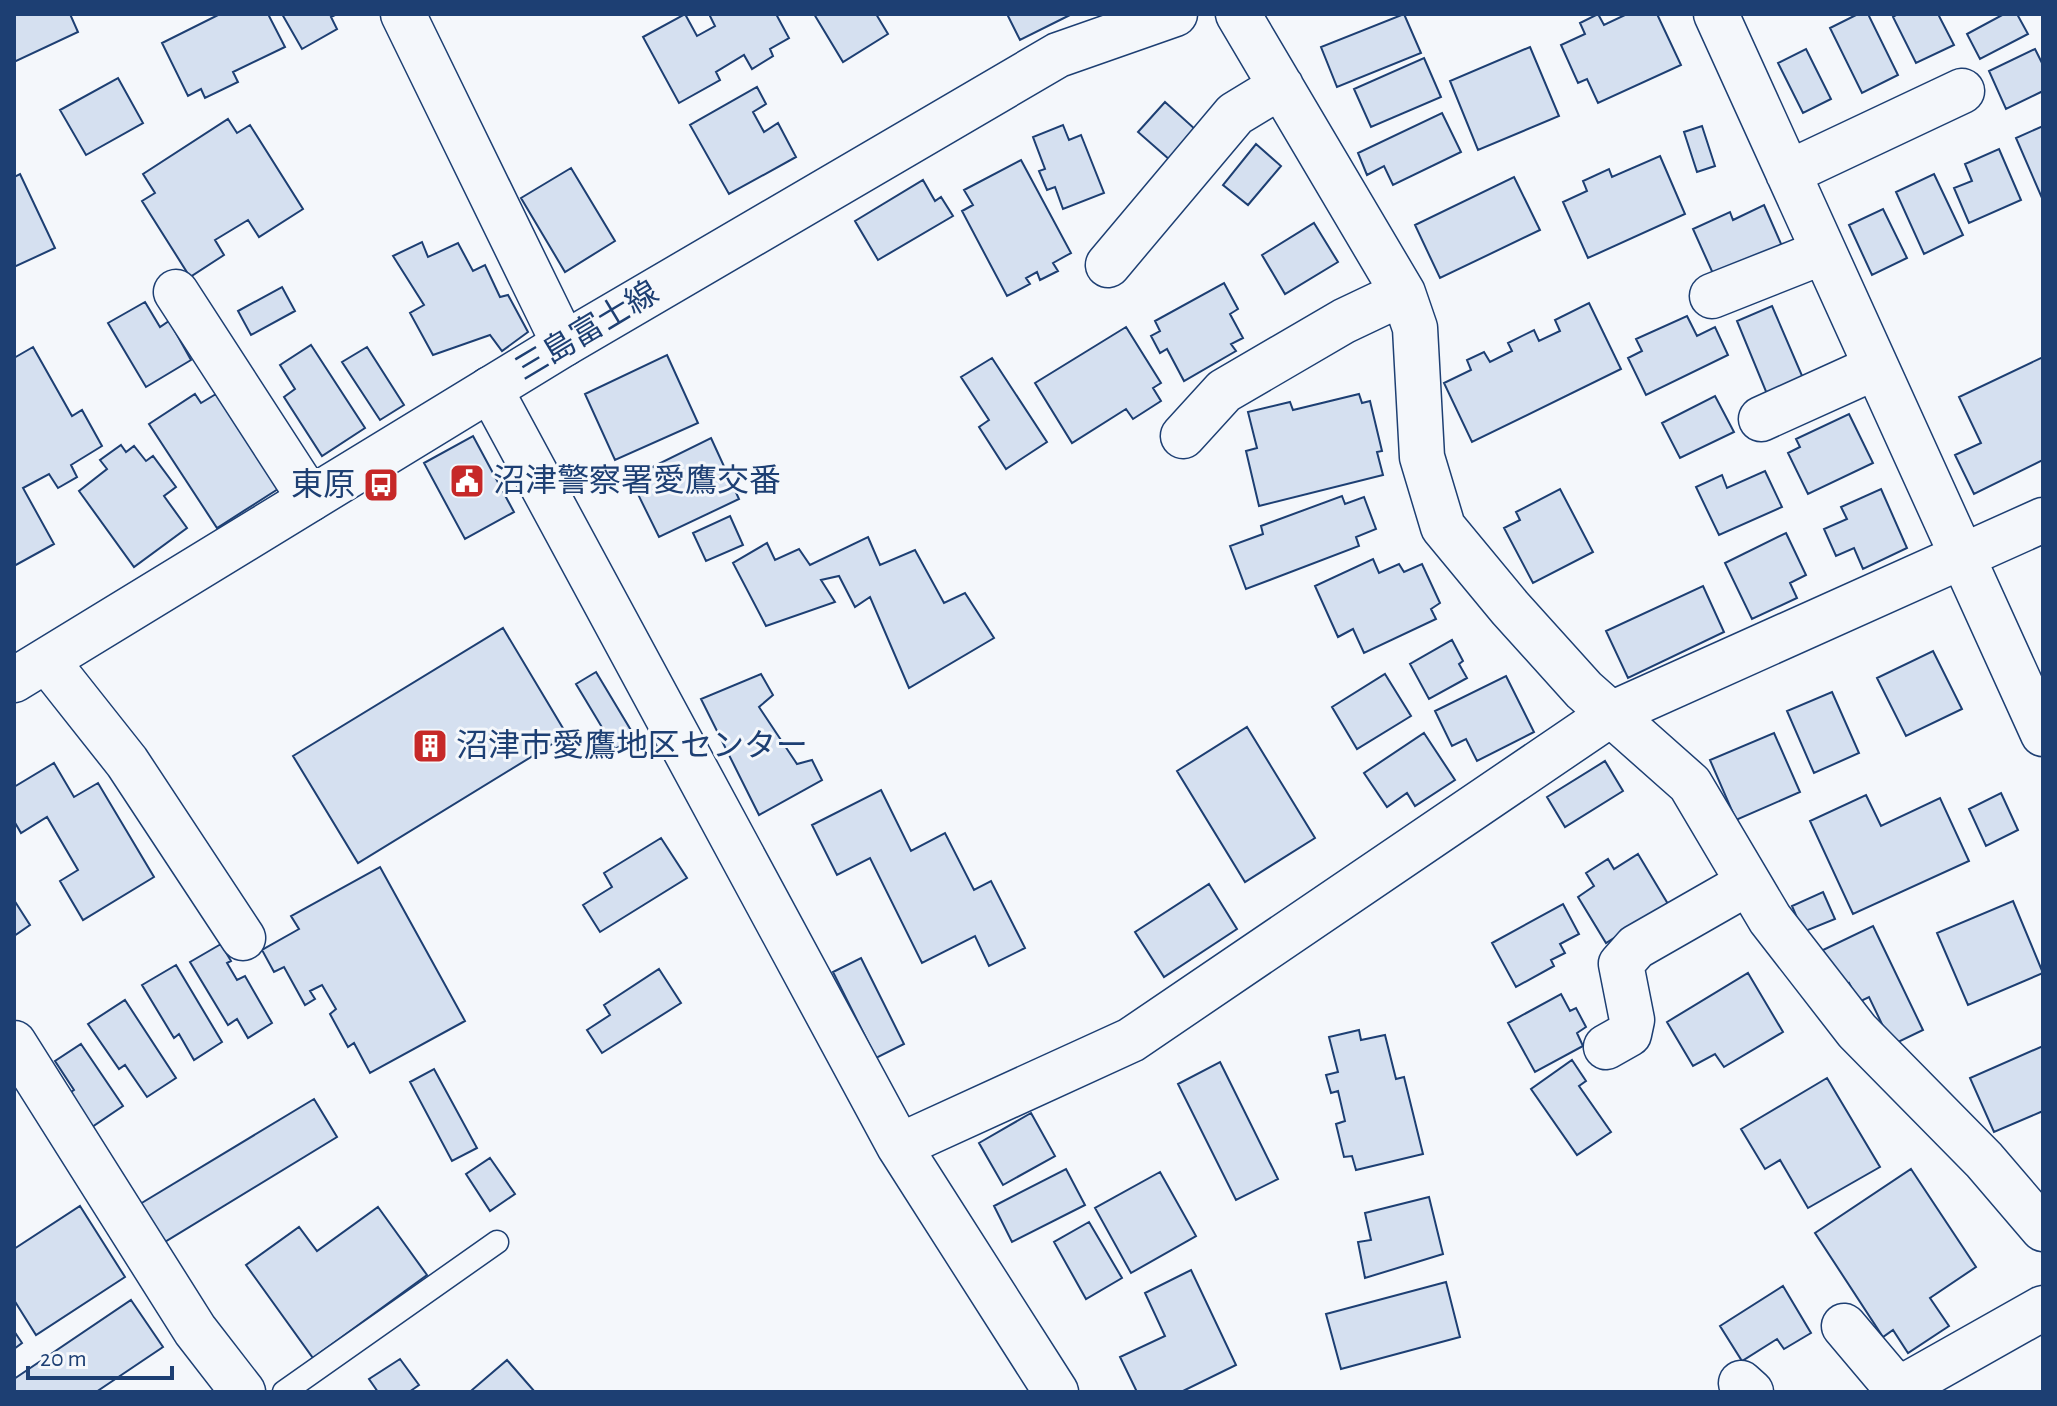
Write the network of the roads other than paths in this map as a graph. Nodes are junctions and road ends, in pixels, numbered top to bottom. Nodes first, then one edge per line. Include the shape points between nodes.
1 (403, 14) edge
2 (1175, 14) edge
3 (1238, 14) edge
4 (1716, 14) edge
5 (1281, 86) junction
6 (1962, 91) dead end
7 (1788, 173) junction
8 (1823, 252) junction
9 (1108, 265) dead end
10 (176, 292) dead end
11 (1403, 293) junction
12 (1712, 296) dead end
13 (564, 344) junction
14 (1876, 367) junction
15 (490, 389) junction
16 (1761, 419) dead end
17 (1183, 436) dead end
18 (310, 499) junction
19 (2043, 520) edge
20 (1963, 556) junction
21 (24, 671) edge
22 (1611, 714) junction
23 (2040, 717) edge
24 (1748, 883) junction
25 (243, 938) dead end
26 (14, 1043) edge
27 (1606, 1047) dead end
28 (899, 1146) junction
29 (2043, 1229) edge
30 (497, 1242) dead end
31 (2043, 1308) edge
32 (1844, 1326) dead end
33 (1896, 1391) edge
34 (243, 1392) edge
35 (284, 1392) edge
36 (1056, 1392) edge

1 - 13 street
2 - 13 street, 三島富士線 via 1058,55
3 - 5 street
4 - 7 street
5 - 9 street via 1235,114
5 - 11 street
6 - 7 street
7 - 8 street
8 - 12 street
8 - 14 street
10 - 18 street
11 - 17 street via 1224,391
11 - 22 street via 1415,328 1422,457 1443,527 1521,620
13 - 15 street, 三島富士線
14 - 16 street
14 - 20 street
15 - 18 street, 三島富士線
15 - 28 street
18 - 21 street, 三島富士線
19 - 20 street
20 - 22 street
20 - 23 street
21 - 25 street via 127,762
22 - 24 street via 1690,784
22 - 28 street via 1131,1040
24 - 27 street via 1636,947 1621,964 1632,1020 1629,1034
24 - 29 street via 1857,1031 1984,1160
26 - 34 street via 195,1330
28 - 36 street
30 - 35 lane
31 - 33 street
32 - 33 street

